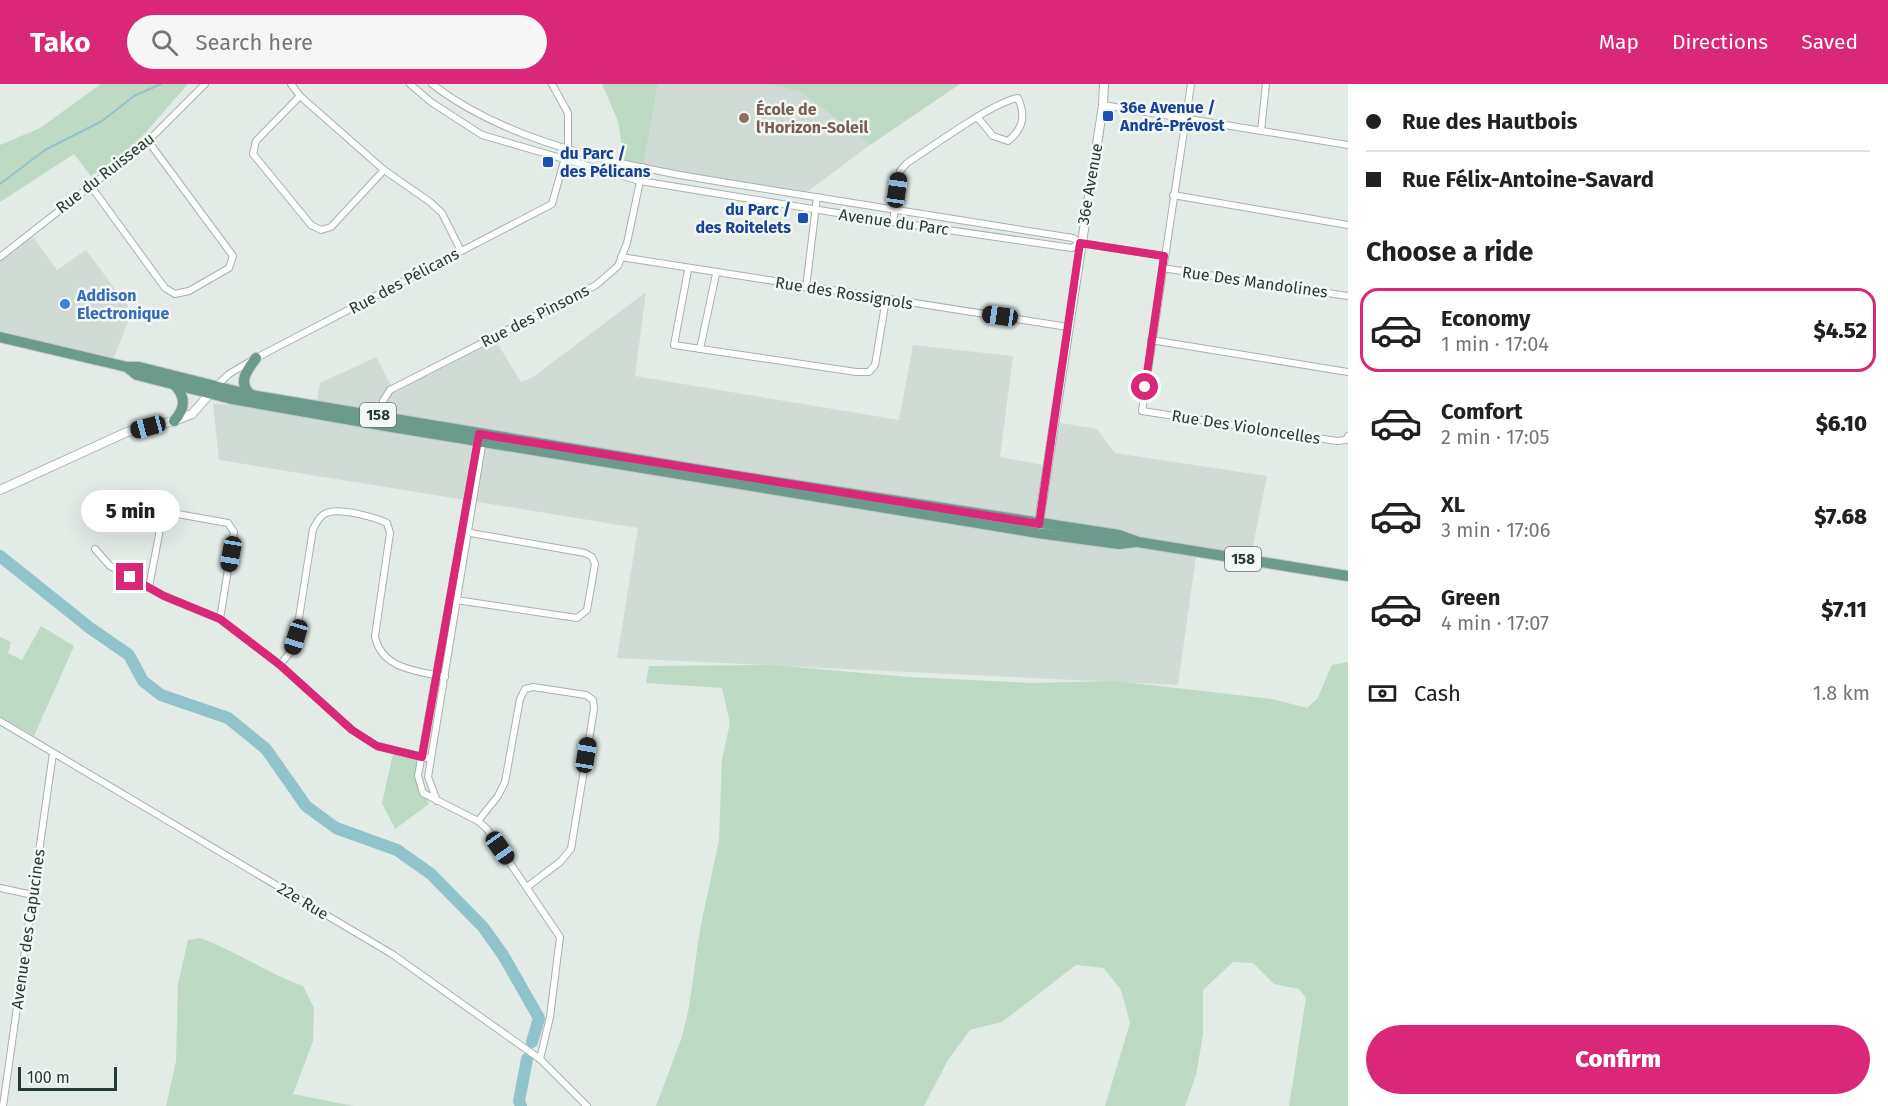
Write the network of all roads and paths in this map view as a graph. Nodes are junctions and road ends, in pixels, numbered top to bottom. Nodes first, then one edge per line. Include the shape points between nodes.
1 (205, 84) edge
2 (291, 84) edge
3 (410, 84) edge
4 (432, 84) edge
5 (552, 84) edge
6 (1104, 84) edge
7 (1191, 84) edge
8 (1266, 84) edge
9 (300, 96) junction
10 (1103, 105) junction
11 (978, 118) junction
12 (1184, 118) junction
13 (1261, 130) junction
14 (148, 141) junction
15 (1348, 145) edge
16 (568, 147) junction
17 (565, 159) junction
18 (643, 167) junction
19 (384, 170) junction
20 (711, 180) junction
21 (640, 181) junction
22 (90, 185) junction
23 (707, 194) junction
24 (1173, 195) junction
25 (817, 197) junction
26 (815, 210) junction
27 (895, 210) junction
28 (893, 222) junction
29 (1348, 225) edge
30 (1080, 243) junction
31 (461, 251) junction
32 (1164, 256) junction
33 (0, 257) edge
34 (621, 257) junction
35 (1162, 268) junction
36 (688, 270) junction
37 (716, 274) junction
38 (806, 288) junction
39 (1348, 296) edge
40 (886, 299) junction
41 (1068, 327) junction
42 (0, 337) edge
43 (1151, 340) junction
44 (700, 349) junction
45 (256, 358) junction
46 (127, 367) junction
47 (1348, 372) edge
48 (174, 384) junction
49 (213, 390) junction
50 (251, 395) junction
51 (381, 420) junction
52 (174, 422) junction
53 (1348, 436) edge
54 (481, 438) junction
55 (0, 490) edge
56 (1038, 528) junction
57 (466, 532) junction
58 (95, 549) dead end
59 (1348, 576) edge
60 (149, 587) junction
61 (450, 599) junction
62 (458, 600) junction
63 (220, 619) junction
64 (280, 665) junction
65 (441, 676) junction
66 (0, 721) edge
67 (53, 753) junction
68 (422, 757) junction
69 (431, 759) junction
70 (437, 801) junction
71 (478, 821) junction
72 (527, 886) junction
73 (0, 888) edge
74 (33, 895) junction
75 (540, 1059) junction
76 (3, 1106) edge
77 (587, 1106) edge

1 - 14 street, Rue du Ruisseau
2 - 9 street
3 - 17 street, Avenue du Parc via 482,135
4 - 16 street, Avenue du Parc via 489,120
5 - 16 street, Rue des Pélicans via 568,113
6 - 10 street, 36e Avenue
7 - 12 street
8 - 13 street
9 - 19 street
9 - 19 street via 256,141 253,154 311,225 321,230 331,227
10 - 12 street
10 - 30 street, 36e Avenue
11 - 11 street via 1008,99 1018,98 1022,107 1019,133 1008,141 993,136
11 - 27 street via 907,163 900,171
12 - 13 street
12 - 24 street
13 - 15 street
14 - 22 street, Rue du Ruisseau
14 - 22 street via 233,256 229,268 189,291 175,294 165,288
16 - 17 street, Rue des Pélicans
16 - 18 street, Avenue du Parc
17 - 21 street, Avenue du Parc
17 - 31 street, Rue des Pélicans via 552,204
18 - 20 street, Avenue du Parc
18 - 21 street, Rue des Pinsons
19 - 31 street via 442,213
20 - 23 street
20 - 25 street, Avenue du Parc
21 - 23 street, Avenue du Parc
21 - 34 street, Rue des Pinsons
22 - 33 street, Rue du Ruisseau
23 - 26 street, Avenue du Parc
24 - 29 street
24 - 32 street
25 - 26 street
25 - 27 street, Avenue du Parc
26 - 28 street, Avenue du Parc
26 - 38 street
27 - 28 street
27 - 30 street, Avenue du Parc via 1073,238
28 - 30 street, Avenue du Parc via 1072,248
30 - 32 street, Avenue du Parc
30 - 41 street, 36e Avenue
31 - 45 street, Rue des Pélicans
32 - 35 street
34 - 36 street, Rue des Rossignols
34 - 51 street, Rue des Pinsons via 618,266 596,285 390,390 383,402
35 - 39 street, Rue Des Mandolines
35 - 43 street
36 - 37 street, Rue des Rossignols
36 - 44 street via 674,345
37 - 38 street, Rue des Rossignols
37 - 44 street
38 - 40 street, Rue des Rossignols
40 - 41 street, Rue des Rossignols
40 - 44 street via 875,364 869,372
41 - 56 street, 36e Avenue
42 - 46 main road, 158
43 - 47 street
43 - 53 street, Rue Des Violoncelles via 1142,411 1337,441
45 - 49 street, Rue des Pélicans
45 - 50 main road via 243,382
46 - 48 main road, 158 via 137,375
46 - 49 main road, 158 via 139,366
48 - 49 main road, 158
48 - 52 main road via 182,393 184,404
49 - 50 main road, 158
49 - 51 main road, 158 via 231,399
49 - 52 street via 192,414
50 - 51 main road, 158
51 - 54 main road, 158
52 - 55 street via 127,432
54 - 56 main road, 158
54 - 57 street
56 - 59 main road, 158 via 1119,544 1138,542
57 - 61 street
57 - 62 street
57 - 62 street via 585,553 595,564 587,610 577,618
58 - 60 street via 110,567
60 - 63 street
60 - 63 street via 165,516 172,513 228,523 234,532
61 - 62 street
61 - 65 street
62 - 65 street
63 - 64 street
64 - 65 street via 296,637 313,529 321,516 330,512 376,517 387,523 390,532 375,636 377,649 404,669
64 - 68 street via 352,730 377,746
65 - 68 street
65 - 69 street
66 - 67 street, 22e Rue
67 - 74 street, Avenue des Capucines
67 - 75 street, 22e Rue via 392,954
68 - 69 street
68 - 70 street via 418,776 423,793
69 - 70 street via 428,777
70 - 71 street
71 - 72 street
71 - 72 street via 505,782 525,690 544,688 586,695 592,700 594,709 571,849
72 - 75 street via 560,937 550,1017
73 - 74 street
74 - 76 street, Avenue des Capucines
75 - 77 street, 22e Rue

